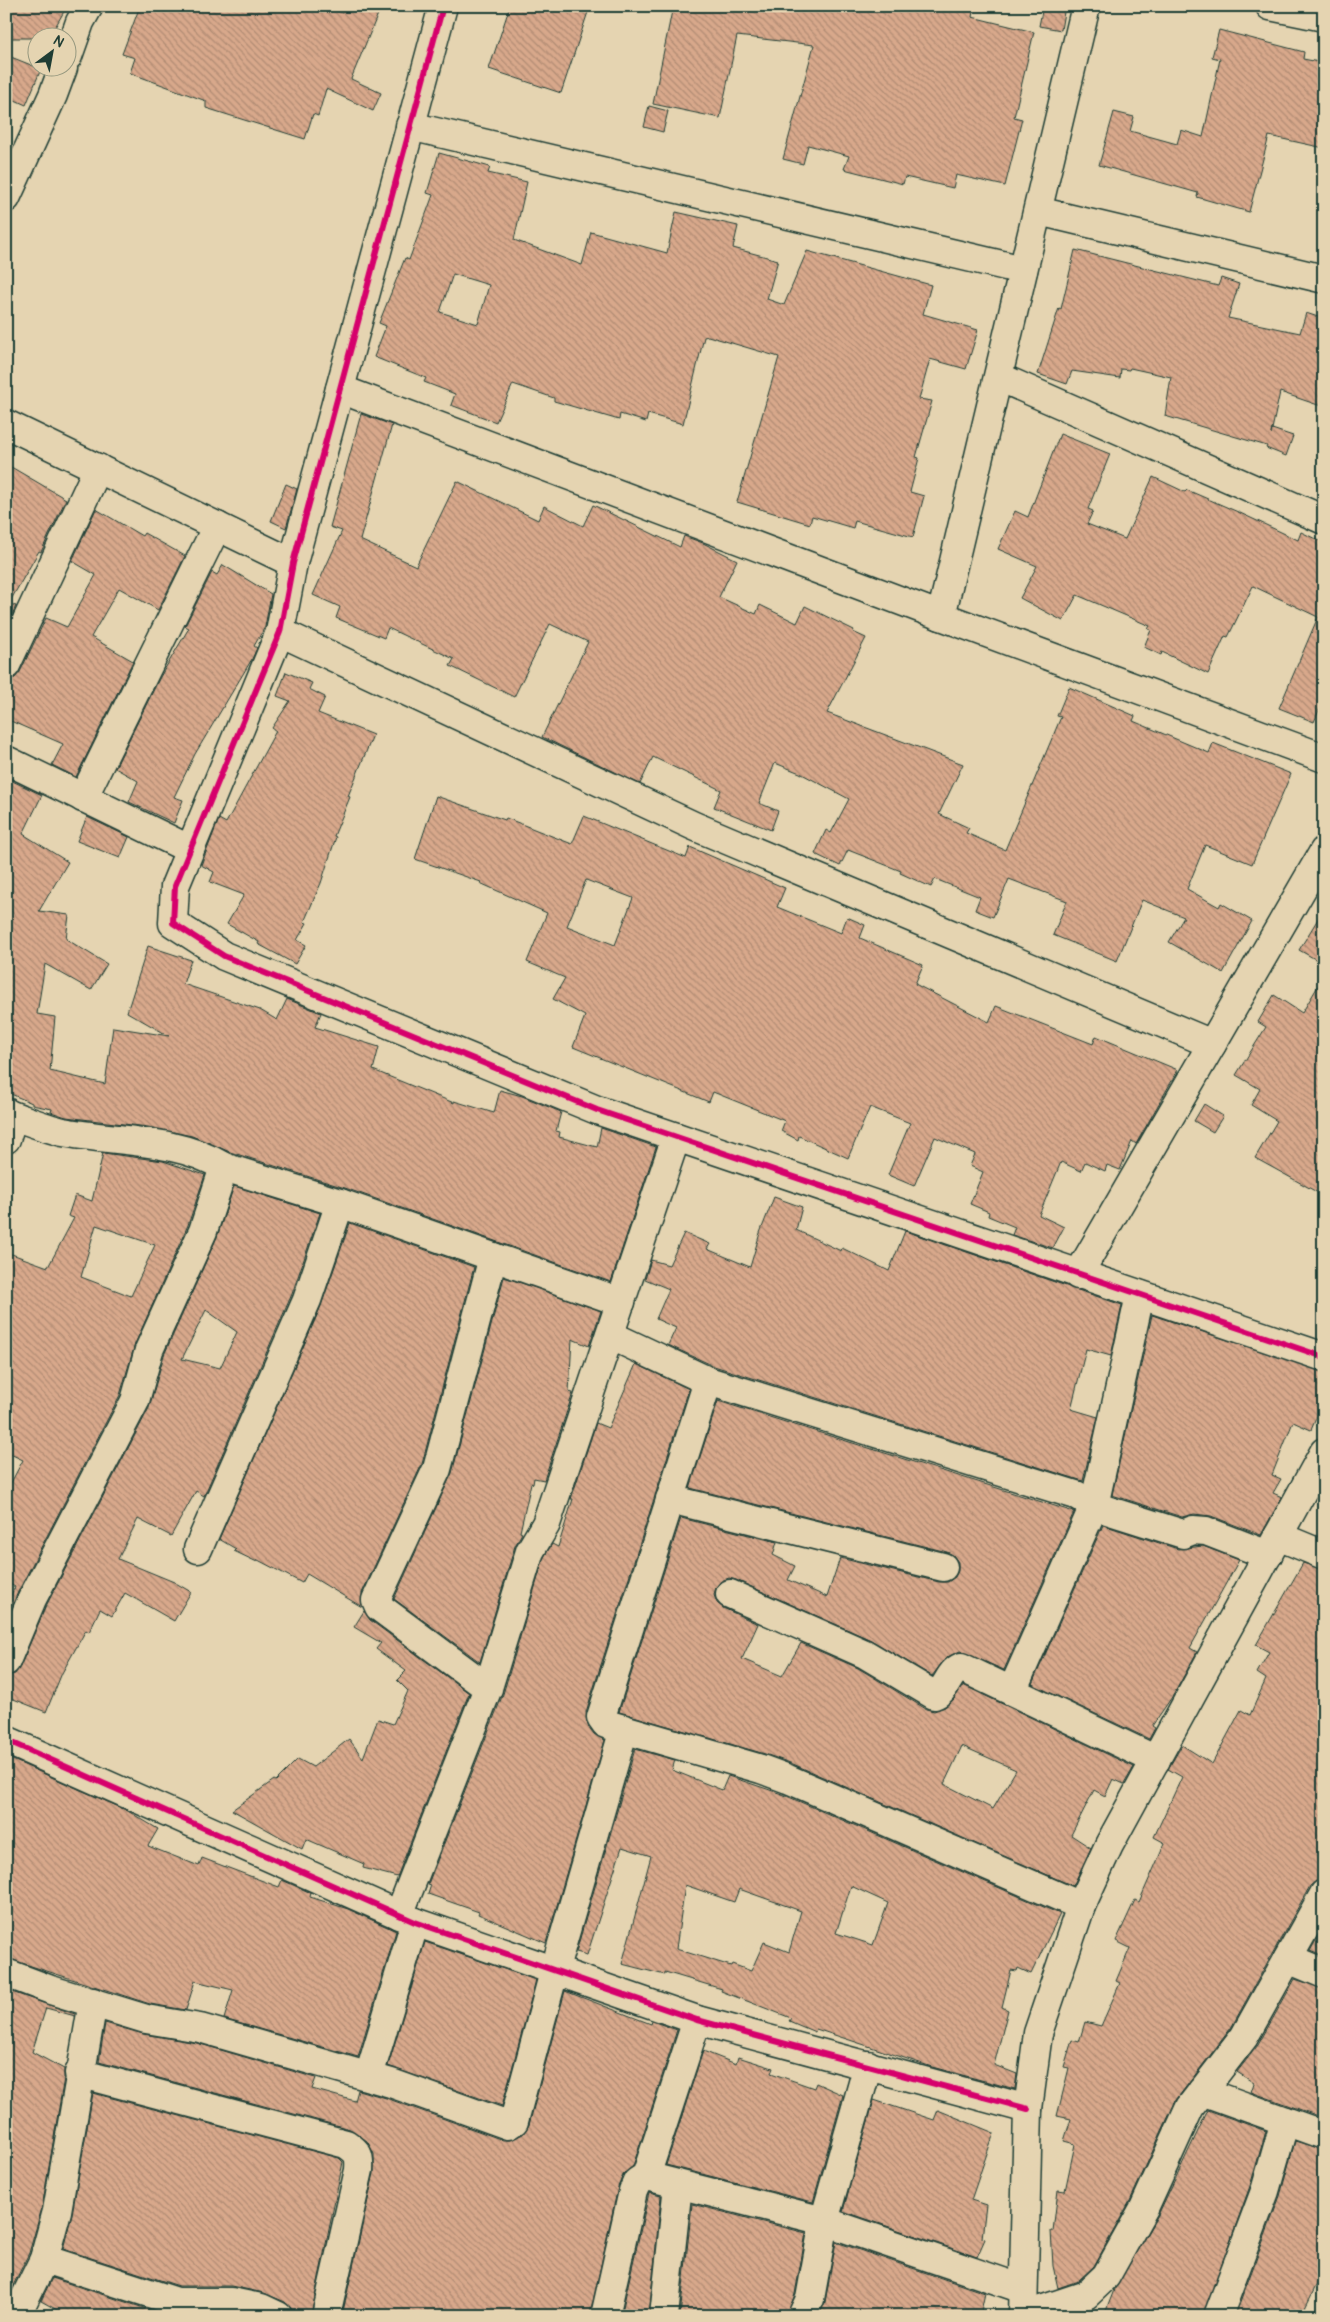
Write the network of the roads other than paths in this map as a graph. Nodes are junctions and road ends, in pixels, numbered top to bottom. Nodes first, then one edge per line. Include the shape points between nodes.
1 (89, 6) edge
2 (443, 6) edge
3 (1086, 6) edge
4 (1270, 6) edge
5 (1324, 17) edge
6 (78, 28) edge
7 (60, 78) edge
8 (410, 126) junction
9 (6, 198) edge
10 (1038, 211) junction
11 (1023, 270) junction
12 (1324, 279) edge
13 (999, 377) junction
14 (340, 389) junction
15 (6, 424) edge
16 (98, 468) junction
17 (1324, 520) edge
18 (217, 526) junction
19 (293, 563) junction
20 (941, 616) junction
21 (280, 632) junction
22 (6, 665) edge
23 (1324, 758) edge
24 (6, 760) edge
25 (83, 798) junction
26 (189, 849) junction
27 (1324, 850) edge
28 (1212, 1044) junction
29 (7, 1122) edge
30 (676, 1137) junction
31 (224, 1167) junction
32 (340, 1203) junction
33 (493, 1257) junction
34 (1078, 1275) junction
35 (1140, 1295) junction
36 (621, 1302) junction
37 (610, 1336) junction
38 (1324, 1357) edge
39 (708, 1381) junction
40 (1324, 1452) edge
41 (670, 1499) junction
42 (1094, 1506) junction
43 (1273, 1546) junction
44 (198, 1549) dead end
45 (1324, 1555) edge
46 (943, 1567) dead end
47 (730, 1594) dead end
48 (6, 1662) edge
49 (488, 1688) junction
50 (1012, 1690) junction
51 (624, 1729) junction
52 (6, 1740) edge
53 (1156, 1760) junction
54 (1324, 1894) edge
55 (1081, 1906) junction
56 (407, 1919) junction
57 (1288, 1959) junction
58 (554, 1972) junction
59 (6, 1973) edge
60 (1324, 1974) edge
61 (93, 2002) junction
62 (696, 2020) junction
63 (868, 2065) junction
64 (79, 2073) junction
65 (369, 2076) junction
66 (1202, 2091) junction
67 (1028, 2109) junction
68 (1285, 2121) junction
69 (1324, 2136) edge
70 (646, 2176) junction
71 (678, 2185) junction
72 (824, 2221) junction
73 (44, 2259) junction
74 (1023, 2307) edge
75 (16, 2316) edge
76 (278, 2316) edge
77 (326, 2316) edge
78 (605, 2316) edge
79 (664, 2316) edge
80 (802, 2316) edge
81 (1218, 2316) edge

1 - 6 street
2 - 8 street
3 - 10 street
4 - 5 street
7 - 9 street
8 - 11 street
8 - 14 street
10 - 11 street
10 - 12 street
11 - 13 street
13 - 17 street
13 - 20 street
14 - 19 street
14 - 20 street
15 - 16 street
16 - 18 street
16 - 22 street
18 - 19 street
18 - 25 street
19 - 21 street
20 - 23 street
21 - 26 street
21 - 28 street via 694,826
24 - 25 street
25 - 26 street
26 - 30 street via 175,886 173,923 224,956 597,1110
27 - 28 street
28 - 34 street
29 - 31 street via 184,1150 210,1158
30 - 34 street
30 - 36 street
31 - 32 street
31 - 48 street via 203,1231 150,1350 135,1401 32,1599
32 - 33 street
32 - 44 street via 306,1300
33 - 36 street
33 - 49 street via 437,1469 376,1600 379,1607
34 - 35 street
35 - 38 street
35 - 42 street
36 - 37 street
37 - 39 street
37 - 49 street via 546,1524 530,1551
39 - 41 street
39 - 42 street via 1076,1495
40 - 43 street
41 - 46 street
41 - 51 street via 601,1716 606,1724
42 - 43 street via 1182,1534 1193,1530 1206,1531
42 - 50 street
43 - 45 street
43 - 53 street
47 - 50 street via 864,1654 934,1695 939,1694 961,1667
49 - 56 street
50 - 53 street
51 - 55 street via 761,1769
51 - 58 street
52 - 56 street
53 - 55 street via 1109,1845
54 - 57 street
55 - 67 street via 1038,2033
56 - 58 street
56 - 65 street
57 - 60 street
57 - 66 street via 1244,2036
58 - 62 street
58 - 65 street via 511,2124
59 - 61 street
61 - 64 street
61 - 65 street via 146,2019 200,2028
62 - 63 street
62 - 70 street
63 - 67 street
63 - 72 street
64 - 73 street via 64,2178
64 - 77 street via 346,2144 358,2152 359,2170
66 - 68 street
66 - 74 street via 1186,2116 1144,2208 1106,2276 1086,2295
67 - 74 street
68 - 69 street
68 - 81 street via 1265,2191
70 - 71 street
70 - 78 street via 632,2191
71 - 72 street
71 - 79 street
72 - 74 street
72 - 80 street via 810,2300
73 - 75 street
73 - 76 street via 177,2302 231,2302 261,2308

